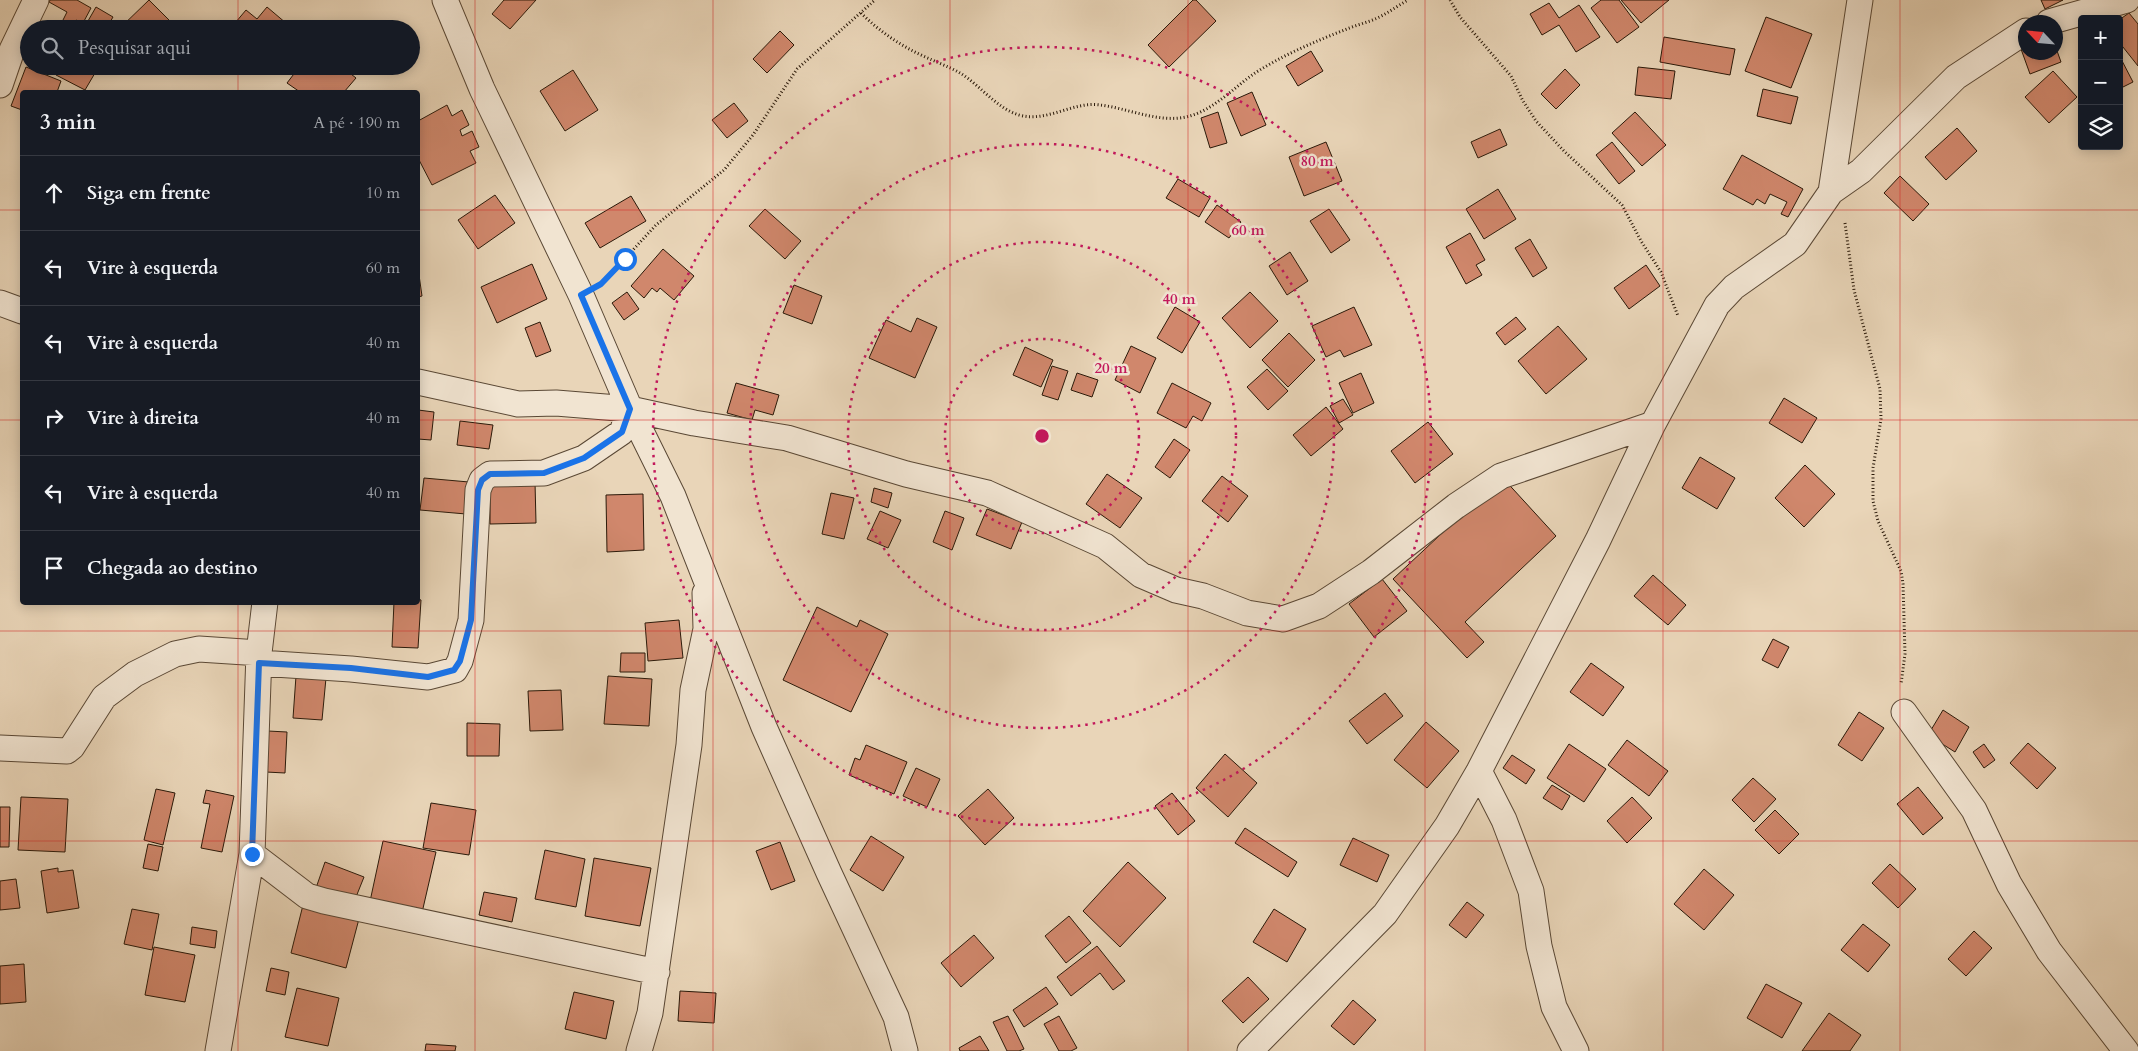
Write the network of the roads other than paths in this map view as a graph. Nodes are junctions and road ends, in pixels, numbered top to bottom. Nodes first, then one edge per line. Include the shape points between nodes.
1 (36, 0) edge
2 (445, 0) edge
3 (1860, 0) edge
4 (2126, 0) edge
5 (2063, 18) edge
6 (26, 20) edge
7 (20, 33) edge
8 (2018, 36) edge
9 (0, 85) edge
10 (1831, 192) junction
11 (0, 303) edge
12 (20, 309) edge
13 (420, 382) edge
14 (630, 409) junction
15 (1653, 424) junction
16 (704, 573) junction
17 (265, 605) edge
18 (259, 658) junction
19 (1904, 712) road end
20 (0, 748) edge
21 (1479, 771) junction
22 (252, 854) junction
23 (657, 972) junction
24 (218, 1051) edge
25 (639, 1051) edge
26 (905, 1051) edge
27 (1250, 1051) edge
28 (1576, 1051) edge
29 (2126, 1051) edge

1 - 6 street
2 - 14 street via 482,89 581,295
3 - 10 street
4 - 5 street
7 - 9 street
8 - 10 street via 1956,77 1861,171
10 - 15 street via 1795,244 1734,288 1717,305
11 - 12 street
13 - 14 street via 518,404 556,403
14 - 15 street via 787,438 906,474 987,493 1105,546 1140,575 1247,613 1283,619 1319,606 1371,572 1456,506 1501,476
14 - 16 street via 673,496
14 - 18 street via 622,432 584,458 544,473 490,474 482,480 478,490 471,620 460,661 454,670 428,677
15 - 21 street via 1598,540
16 - 23 street via 706,630 693,690 689,745
16 - 26 street via 764,727 896,1017
17 - 18 street
18 - 20 street via 199,649 176,654 135,674 104,697 67,751
18 - 22 street
19 - 29 street via 1974,810 2009,884 2049,951
21 - 27 street via 1447,826 1385,914
21 - 28 street via 1504,820 1531,891 1539,946 1554,1008
22 - 23 street via 307,896 324,901
22 - 24 street
23 - 25 street

